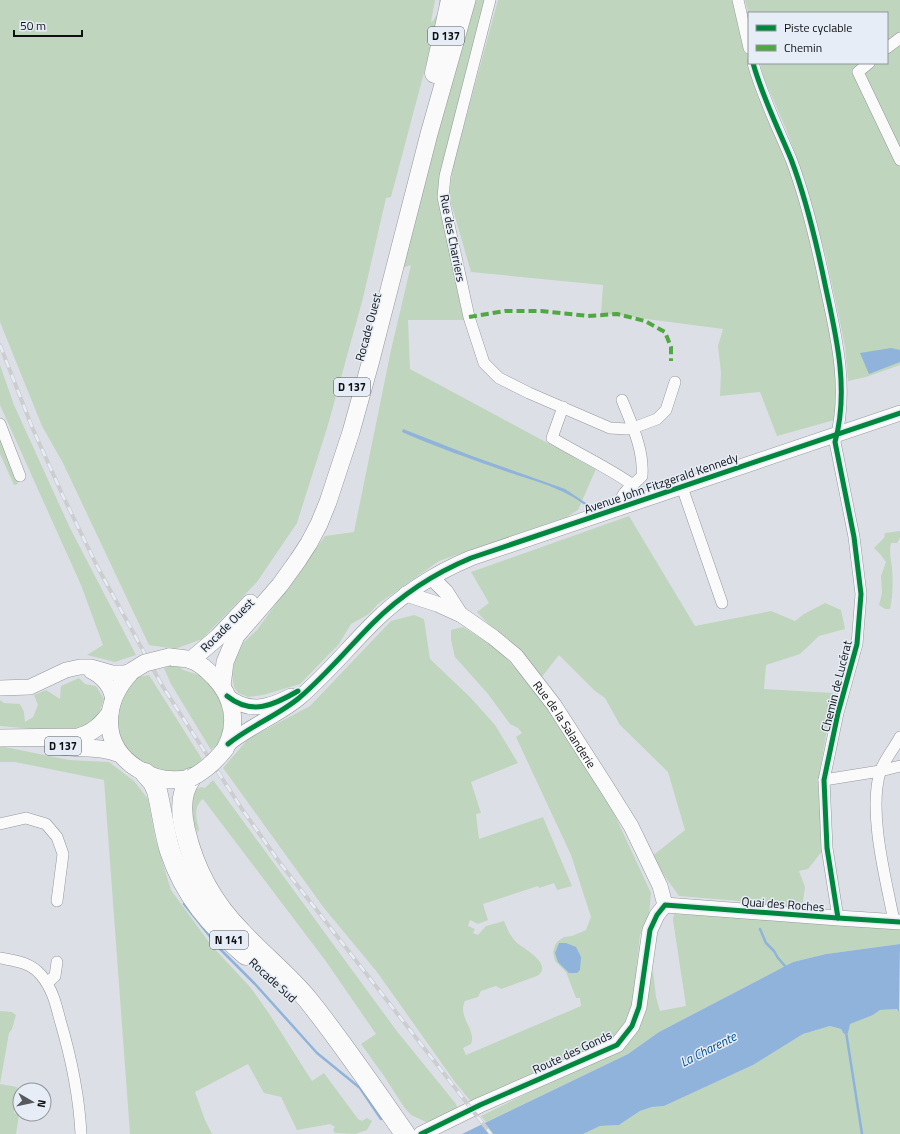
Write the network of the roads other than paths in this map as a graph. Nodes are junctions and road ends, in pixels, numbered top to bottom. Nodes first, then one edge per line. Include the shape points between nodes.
1 (451, 0) edge
2 (456, 0) edge
3 (466, 0) edge
4 (490, 0) edge
5 (738, 0) edge
6 (900, 38) edge
7 (748, 44) edge
8 (888, 47) edge
9 (753, 64) edge
10 (868, 64) edge
11 (435, 73) junction
12 (896, 143) edge
13 (900, 160) edge
14 (675, 382) dead end
15 (622, 400) dead end
16 (563, 407) junction
17 (900, 414) edge
18 (0, 424) edge
19 (633, 428) junction
20 (837, 435) junction
21 (20, 476) dead end
22 (633, 485) junction
23 (682, 487) junction
24 (620, 507) junction
25 (450, 567) junction
26 (427, 580) junction
27 (446, 592) junction
28 (406, 594) junction
29 (432, 602) junction
30 (722, 604) dead end
31 (460, 614) junction
32 (191, 660) junction
33 (80, 667) junction
34 (132, 671) junction
35 (325, 673) junction
36 (0, 688) edge
37 (225, 691) junction
38 (111, 707) junction
39 (900, 737) edge
40 (2, 738) edge
41 (226, 746) junction
42 (120, 754) junction
43 (900, 766) edge
44 (880, 772) junction
45 (145, 773) junction
46 (191, 778) junction
47 (824, 780) junction
48 (0, 824) edge
49 (57, 901) dead end
50 (665, 905) junction
51 (838, 918) junction
52 (897, 922) edge
53 (0, 958) edge
54 (57, 962) dead end
55 (47, 983) junction
56 (364, 1074) junction
57 (81, 1134) edge
58 (405, 1134) edge
59 (421, 1134) edge

1 - 11 highway
2 - 11 main road, Rocade Ouest / D 137
3 - 37 main road, Rocade Ouest / D 137 via 351,432 330,496 309,544 280,585 236,636 225,662
4 - 16 street, Rue des Charriers via 445,176 443,197 469,317 484,363 499,378
5 - 7 street
6 - 8 street
9 - 20 street, Chemin de Lucérat via 791,160 816,240 841,371
10 - 12 street via 858,72
11 - 32 main road, Rocade Ouest / D 137 via 340,428 312,513 285,560 262,590 218,638
12 - 13 street
14 - 19 street via 666,410 657,418
15 - 19 street
16 - 19 street, Rue des Charriers via 610,428
16 - 22 street via 552,438
17 - 20 street, Avenue John Fitzgerald Kennedy
18 - 21 street
19 - 22 street via 643,464 642,476
20 - 23 street, Avenue John Fitzgerald Kennedy
20 - 47 street, Chemin de Lucérat via 835,442 854,537 861,594 858,644 838,713
22 - 24 street via 623,493
23 - 24 street, Avenue John Fitzgerald Kennedy
23 - 30 street
24 - 25 street, Avenue John Fitzgerald Kennedy
25 - 26 street, Avenue John Fitzgerald Kennedy
25 - 27 street
26 - 27 street, Rue de la Salanderie
26 - 28 street, Avenue John Fitzgerald Kennedy
26 - 29 street
27 - 31 street, Rue de la Salanderie
28 - 29 street
28 - 35 street, Avenue John Fitzgerald Kennedy via 374,622
29 - 31 street
31 - 50 street, Rue de la Salanderie via 516,656 554,705 631,826 660,886
32 - 34 main road, bridge via 169,657 145,663
32 - 37 main road via 206,669
33 - 34 street via 91,667 112,673
33 - 36 street via 66,670 30,687
33 - 38 street via 92,671 103,679 111,690
34 - 38 main road via 118,688
35 - 37 street, Avenue John Fitzgerald Kennedy via 303,689 266,706 246,707 238,704
35 - 41 street, Avenue John Fitzgerald Kennedy via 298,699 243,732
37 - 41 main road via 231,705 232,722
38 - 40 main road, D 137 via 97,728 78,737
38 - 42 main road via 111,736
39 - 44 street
40 - 42 main road, D 137 via 59,746 100,748
41 - 46 main road, bridge via 216,761
42 - 45 main road
43 - 44 street
44 - 47 street
44 - 52 street via 876,802 879,847
45 - 46 main road via 161,779 178,781
45 - 56 highway, Rocade Sud / N 141 via 157,791 170,852 194,902 214,925 322,1026
46 - 56 highway, Rocade Sud / N 141 via 186,785 182,810 188,845 204,883 226,916 308,1000
47 - 51 street, Chemin de Lucérat via 827,848
48 - 49 street via 26,818 46,824 57,837 63,854
50 - 51 street, Quai des Roches
50 - 59 street, Route des Gonds via 650,930 639,1007 632,1026 617,1045 480,1105
51 - 52 street, Quai des Roches
53 - 55 street via 23,962 41,974
54 - 55 street via 55,976
55 - 57 street via 52,991 70,1054
56 - 58 highway, Rocade Sud / N 141

